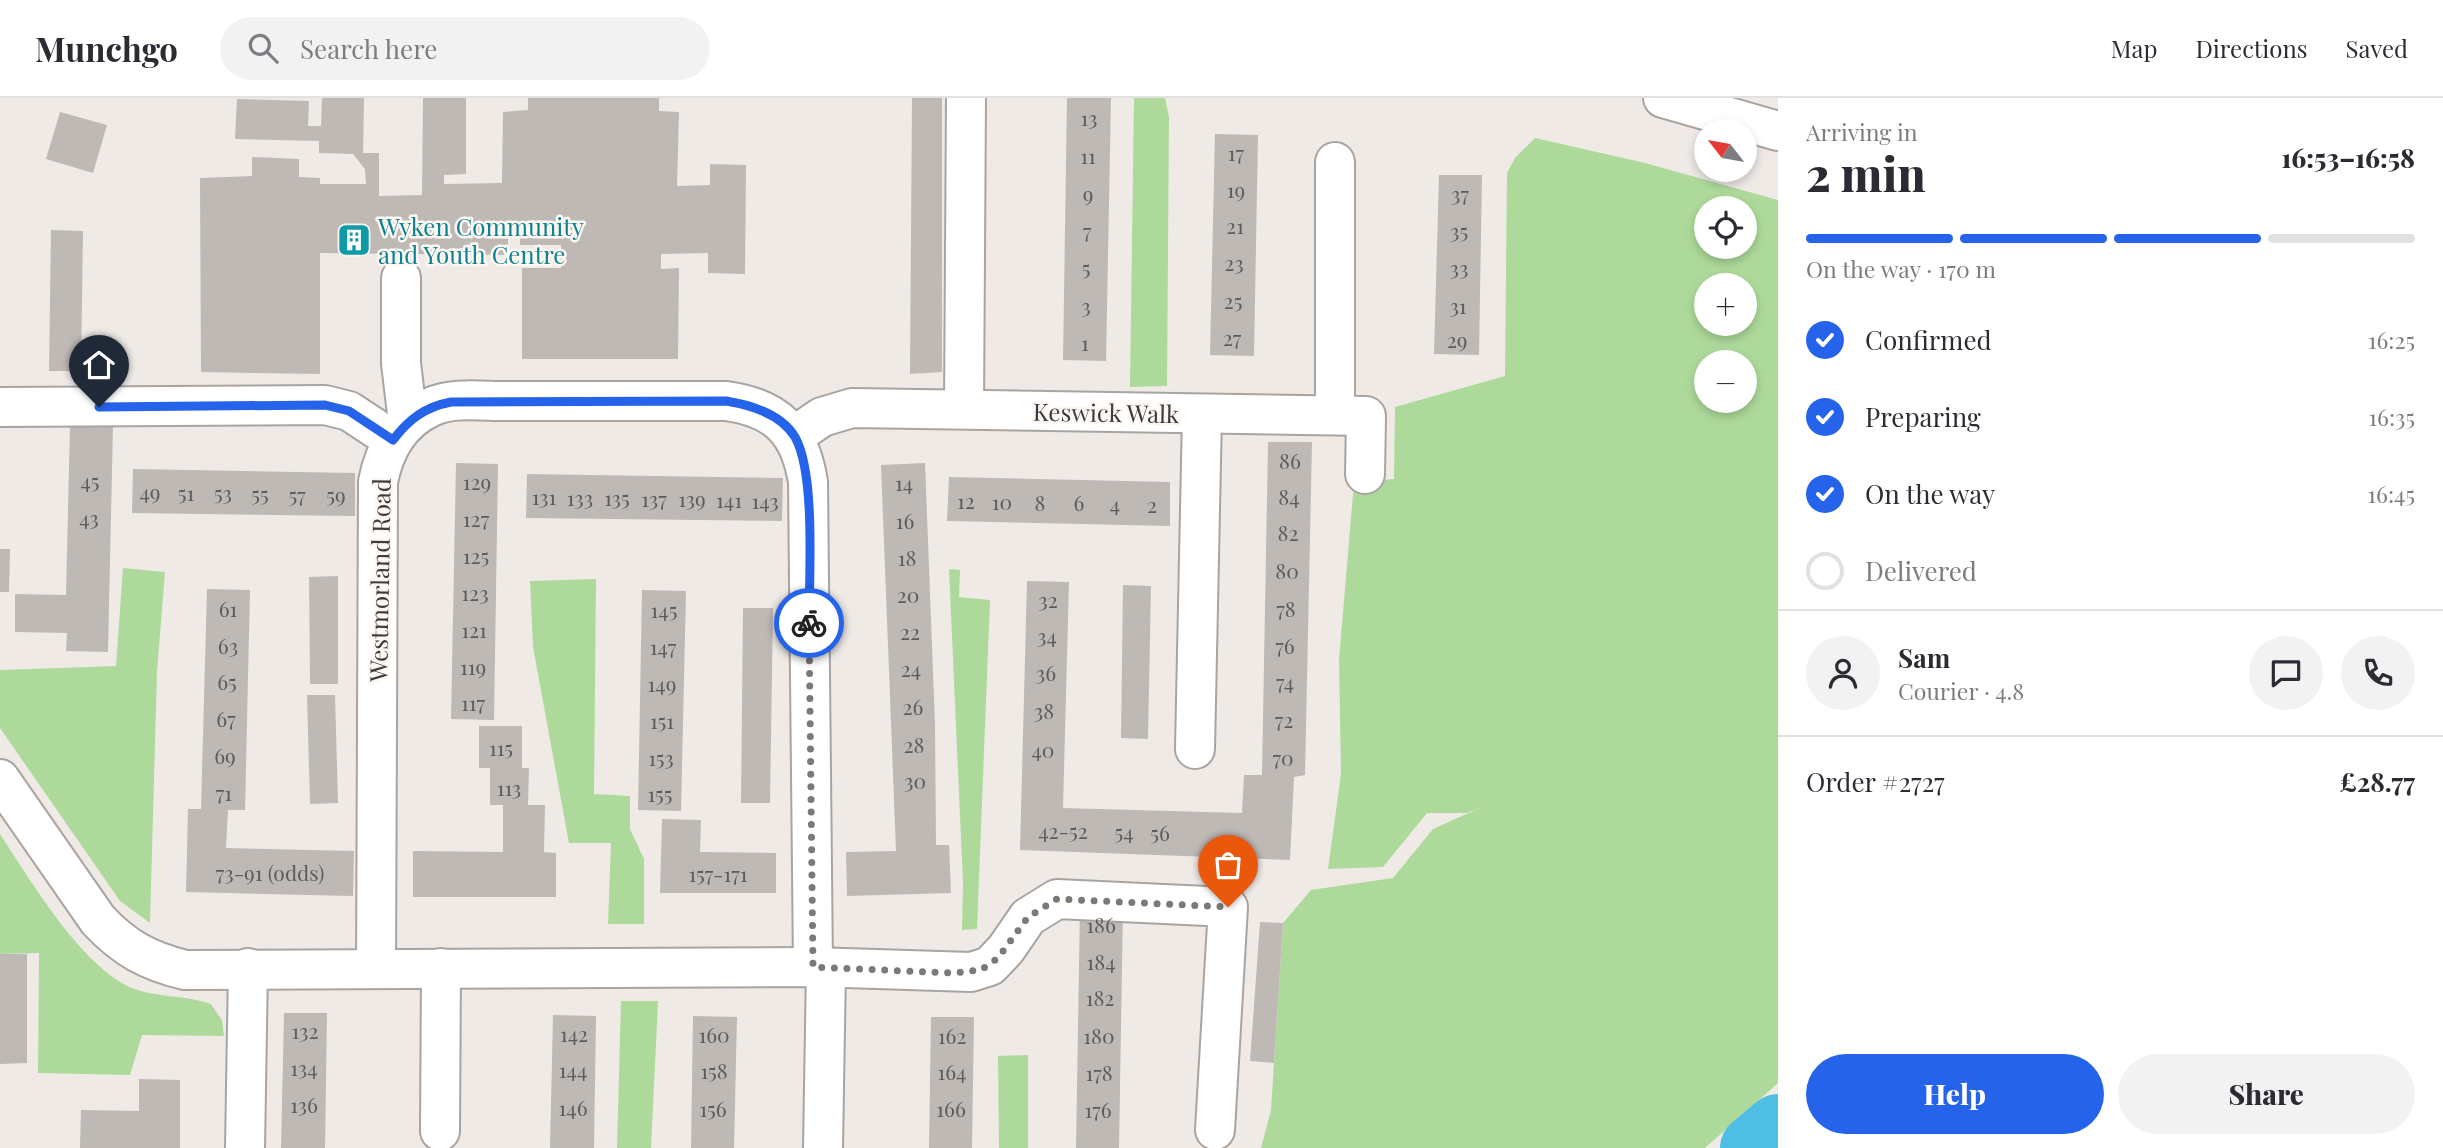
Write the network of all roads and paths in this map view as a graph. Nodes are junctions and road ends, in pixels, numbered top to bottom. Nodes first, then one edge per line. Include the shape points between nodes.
1 (966, 98) edge
2 (1663, 98) edge
3 (1778, 131) edge
4 (1335, 162) dead end
5 (401, 278) dead end
6 (0, 407) edge
7 (964, 409) junction
8 (1202, 414) junction
9 (1335, 415) junction
10 (401, 431) junction
11 (794, 436) junction
12 (1364, 474) dead end
13 (1195, 750) dead end
14 (0, 779) edge
15 (820, 967) junction
16 (248, 968) junction
17 (376, 968) junction
18 (441, 968) junction
19 (440, 1130) dead end
20 (1215, 1130) dead end
21 (244, 1148) edge
22 (823, 1148) edge

1 - 7 street
2 - 3 street
4 - 9 street
5 - 10 street
6 - 10 street via 325,405
7 - 8 street, Keswick Walk
7 - 11 street, Keswick Walk via 852,408 822,417
8 - 9 street, Keswick Walk
8 - 13 street
9 - 12 street, Keswick Walk via 1366,416
10 - 11 street via 434,405 451,402 726,401 771,415
10 - 17 street, Westmorland Road via 385,454 378,482
11 - 15 street via 807,482
14 - 16 street via 98,920 128,948 144,958 185,970
15 - 18 street
15 - 20 street via 952,973 981,970 998,958 1028,917 1057,899 1228,907
15 - 22 street
16 - 17 street
16 - 21 street
17 - 18 street
18 - 19 street

